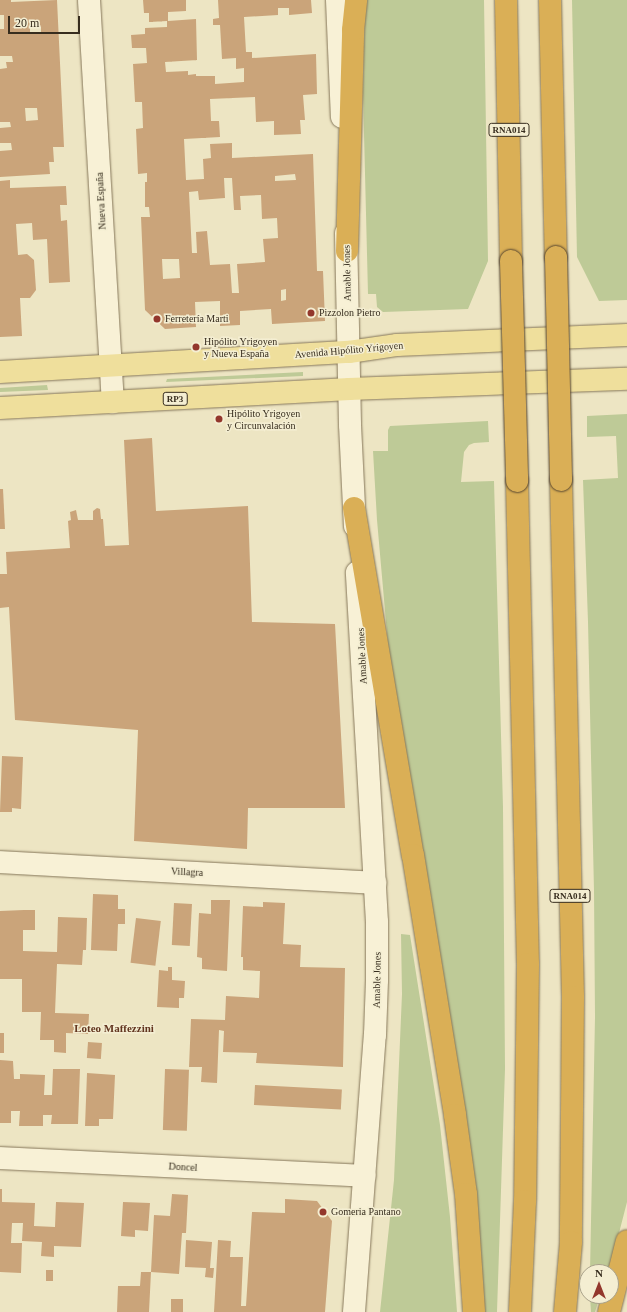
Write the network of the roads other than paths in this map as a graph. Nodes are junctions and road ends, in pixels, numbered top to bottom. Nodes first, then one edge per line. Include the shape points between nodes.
1 (89, 0) edge
2 (337, 0) edge
3 (356, 0) edge
4 (506, 0) edge
5 (550, 0) edge
6 (347, 251) junction
7 (627, 335) edge
8 (349, 352) junction
9 (111, 365) junction
10 (0, 372) edge
11 (627, 380) edge
12 (349, 390) junction
13 (113, 402) junction
14 (0, 408) edge
15 (354, 508) junction
16 (0, 862) edge
17 (375, 883) junction
18 (0, 1158) edge
19 (365, 1176) junction
20 (627, 1241) edge
21 (354, 1312) edge
22 (474, 1312) edge
23 (520, 1312) edge
24 (565, 1312) edge
25 (609, 1312) edge

1 - 9 street, Nueva España
2 - 6 street, Amable Jones
3 - 6 highway
4 - 23 highway, RNA014, bridge via 528,964 526,1154
5 - 24 highway, RNA014, bridge via 573,997 571,1242
6 - 8 street, Amable Jones
7 - 8 main road, Avenida Hipólito Yrigoyen via 397,345
8 - 9 main road, Avenida Hipólito Yrigoyen
8 - 12 street, Amable Jones
9 - 10 main road, Avenida Hipólito Yrigoyen
9 - 13 street, Nueva España
11 - 12 main road, RP3
12 - 13 main road, RP3
12 - 15 street, Amable Jones
13 - 14 main road, RP3
15 - 17 street, Amable Jones
15 - 22 highway via 414,855 455,1116 466,1194
16 - 17 street, Villagra
17 - 19 street, Amable Jones via 377,980
18 - 19 street, Doncel
19 - 21 street, Amable Jones
20 - 25 highway

